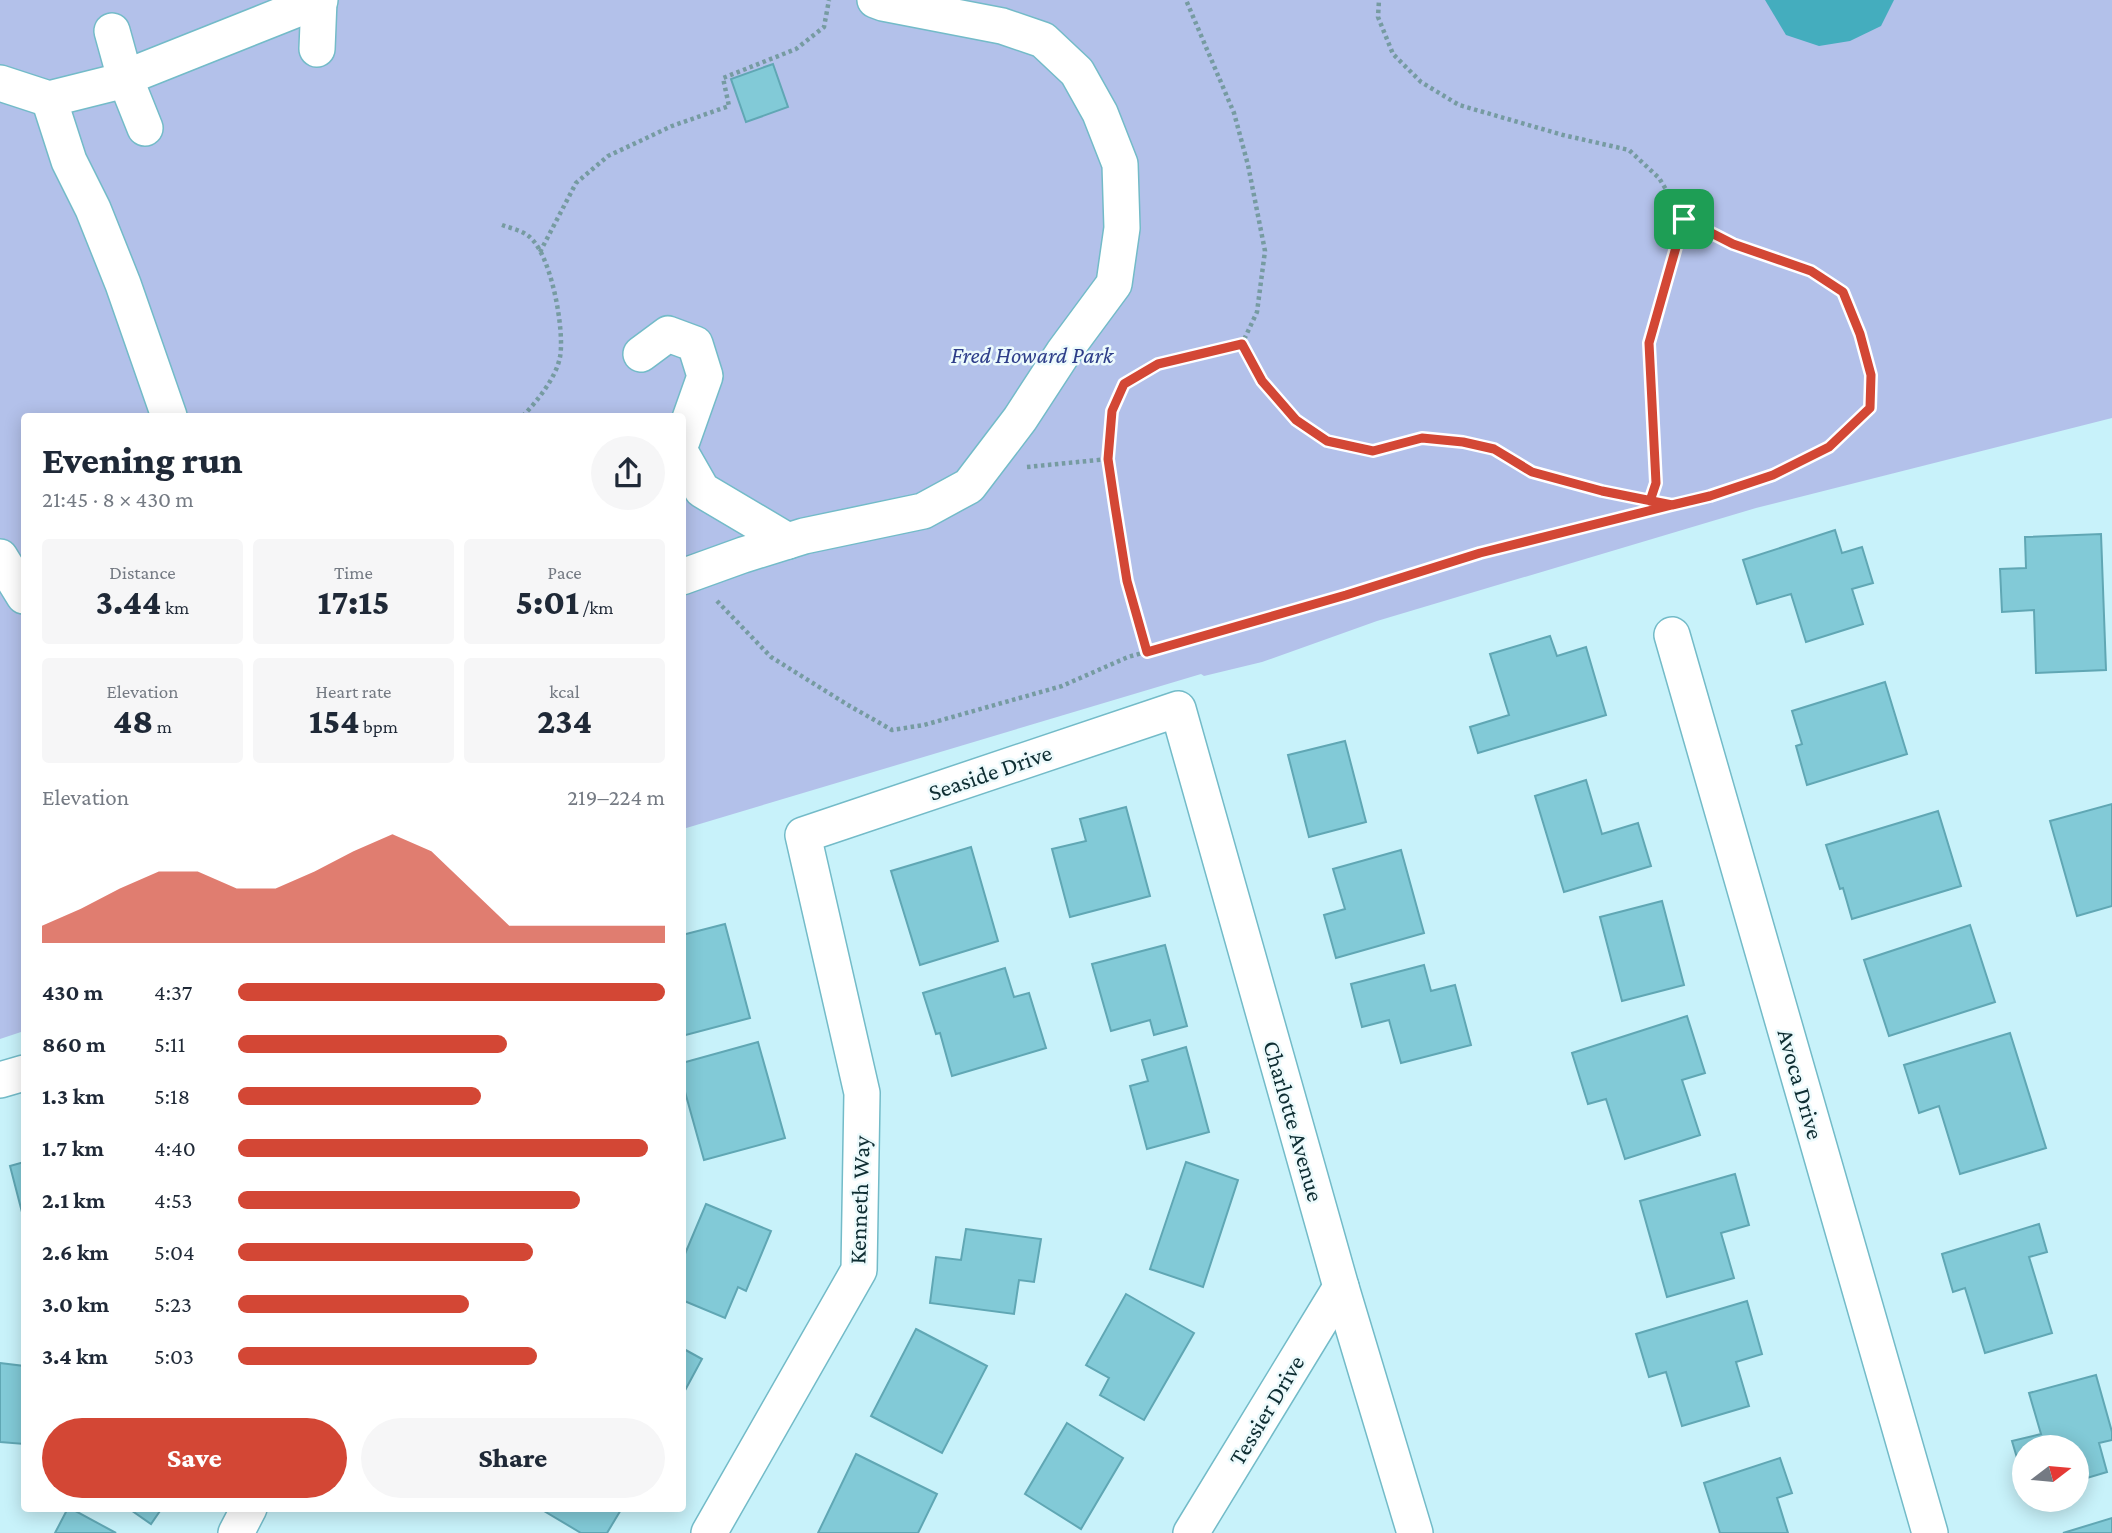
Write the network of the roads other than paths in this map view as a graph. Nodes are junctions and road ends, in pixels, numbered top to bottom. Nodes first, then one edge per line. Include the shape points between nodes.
1 (320, 0) edge
2 (876, 0) edge
3 (112, 31) dead end
4 (317, 49) dead end
5 (125, 78) junction
6 (0, 83) edge
7 (49, 99) junction
8 (145, 128) dead end
9 (641, 354) dead end
10 (168, 413) edge
11 (686, 431) edge
12 (686, 462) edge
13 (788, 541) junction
14 (0, 557) edge
15 (689, 575) edge
16 (21, 591) edge
17 (1672, 635) dead end
18 (1178, 709) joint
19 (803, 835) joint
20 (21, 1074) edge
21 (0, 1080) edge
22 (1341, 1287) junction
23 (247, 1512) edge
24 (236, 1533) edge
25 (709, 1533) edge
26 (1191, 1533) edge
27 (1415, 1533) edge
28 (1930, 1533) edge

1 - 4 street
1 - 5 street
2 - 13 street via 1002,26 1043,40 1077,72 1120,164 1122,228 1114,284 969,486 923,511
3 - 5 street
5 - 7 street
5 - 8 street
6 - 7 street
7 - 10 street via 69,161 123,284
9 - 11 street via 668,334 695,344 705,376
12 - 13 street via 702,490
13 - 15 street
14 - 16 street
17 - 28 street, Avoca Drive
18 - 19 street, Seaside Drive
18 - 22 street, Charlotte Avenue
19 - 25 street, Kenneth Way via 862,1093 859,1270
20 - 21 street
22 - 26 street, Tessier Drive
22 - 27 street, Charlotte Avenue
23 - 24 street

